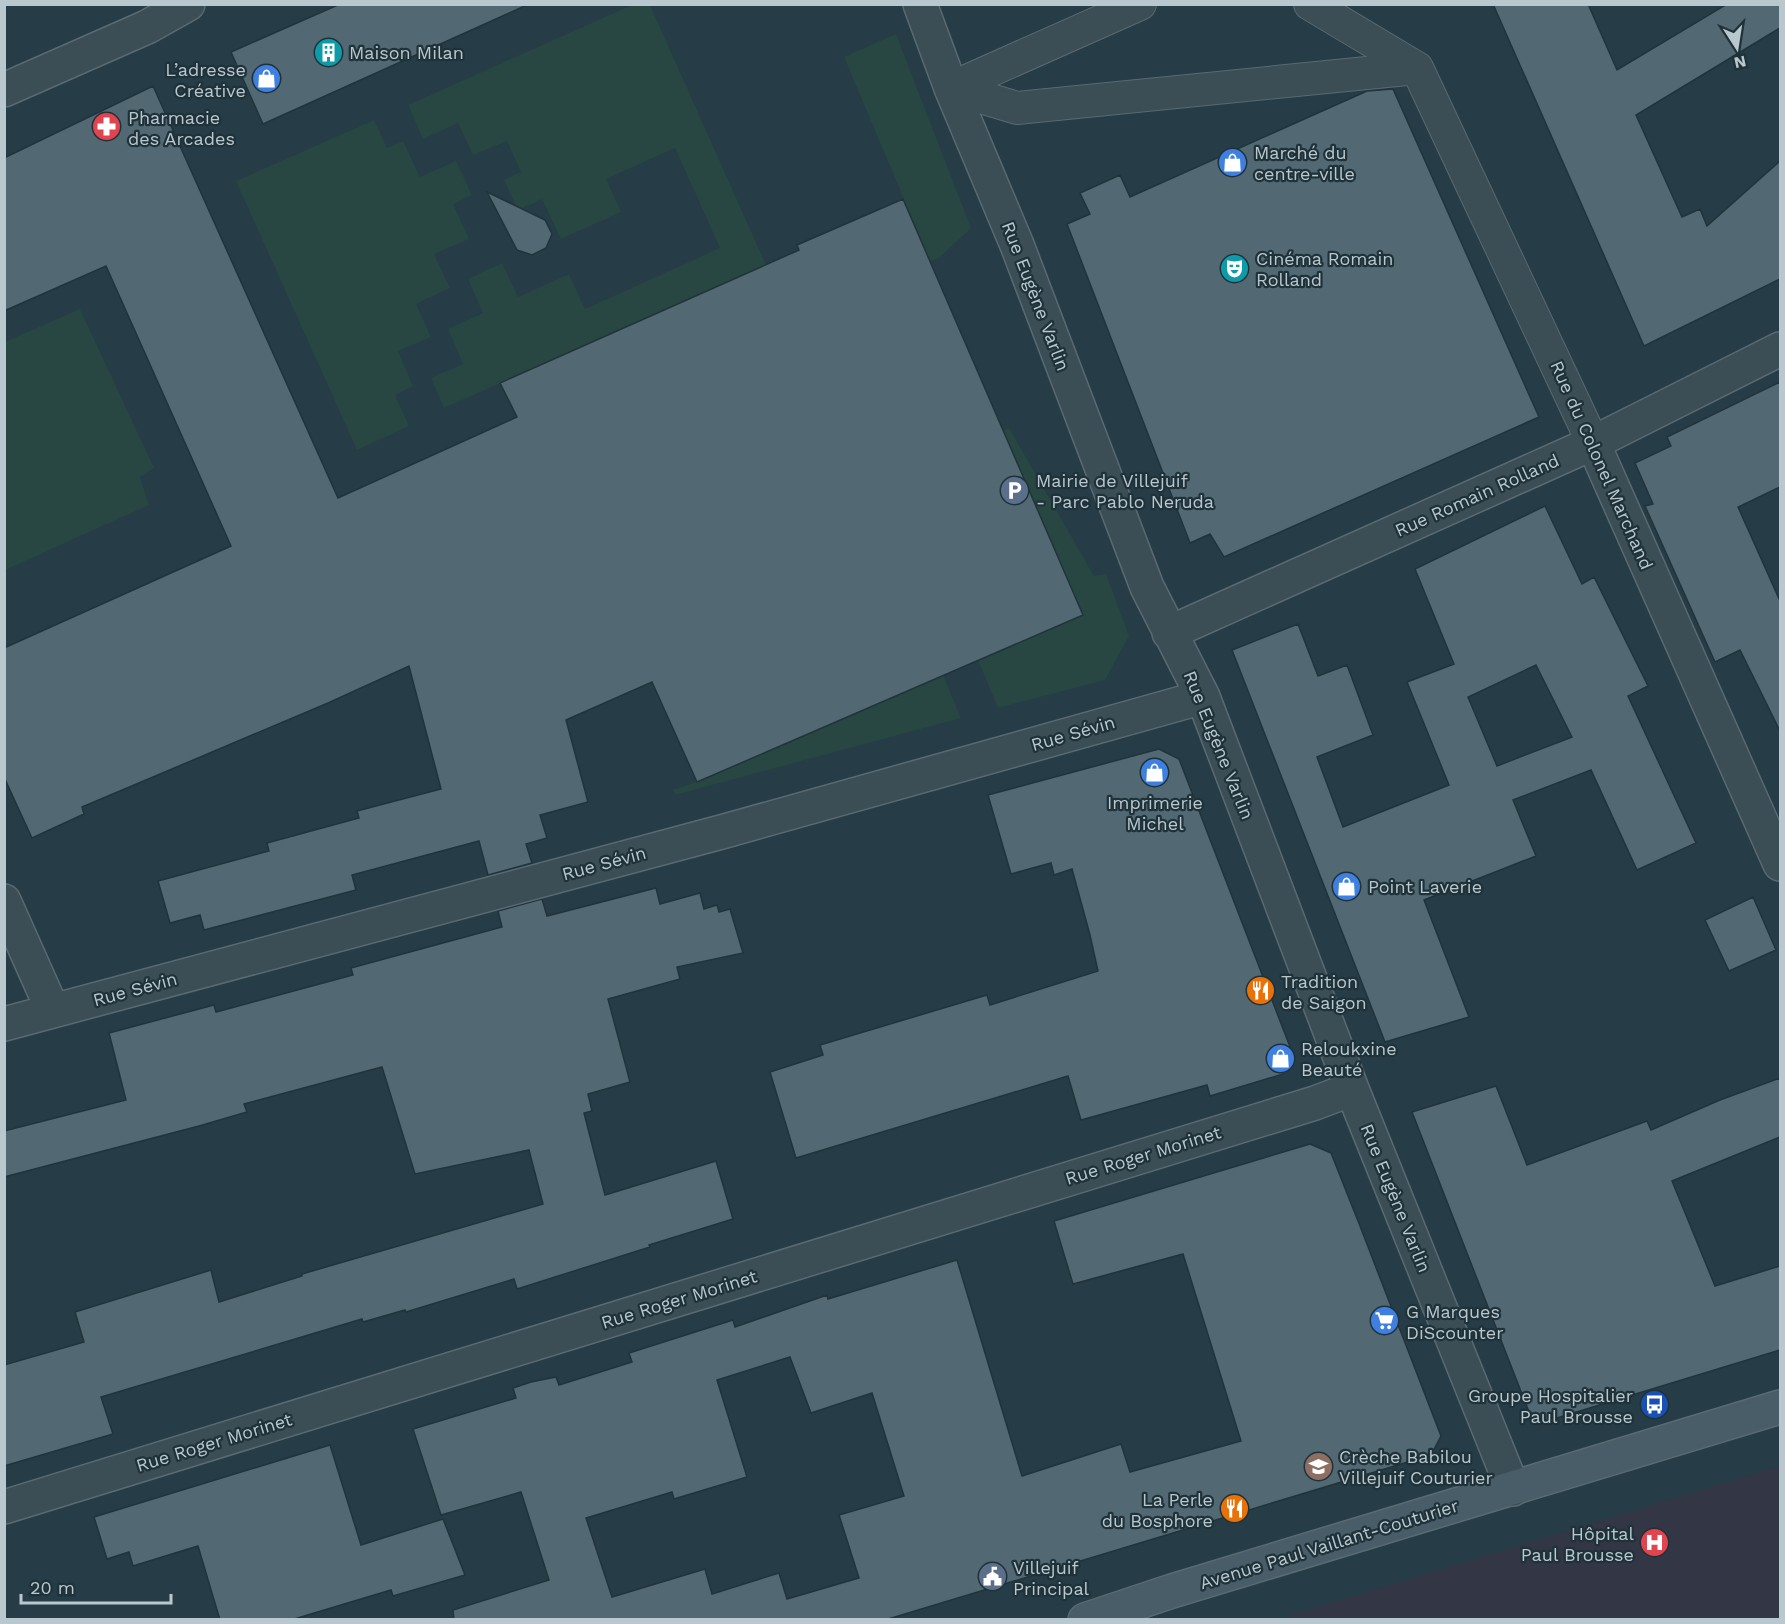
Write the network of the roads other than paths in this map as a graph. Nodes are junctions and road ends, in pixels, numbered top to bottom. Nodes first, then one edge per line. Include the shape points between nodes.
1 (188, 4) edge
2 (920, 4) edge
3 (1140, 4) edge
4 (1310, 4) edge
5 (1418, 68) junction
6 (951, 88) junction
7 (4, 90) edge
8 (1780, 350) edge
9 (1593, 443) junction
10 (1169, 633) junction
11 (1203, 697) junction
12 (1780, 864) edge
13 (4, 901) edge
14 (53, 1011) junction
15 (4, 1024) edge
16 (1352, 1089) junction
17 (1780, 1407) edge
18 (1513, 1489) junction
19 (4, 1507) edge
20 (1086, 1620) edge

1 - 7 street via 147,27
2 - 6 street, Rue Eugène Varlin
3 - 6 street
4 - 5 street
5 - 6 street via 1017,108
5 - 9 street, Rue du Colonel Marchand
6 - 10 street, Rue Eugène Varlin via 1017,245 1147,588
8 - 9 street, Rue Romain Rolland
9 - 10 street, Rue Romain Rolland
9 - 12 street, Rue du Colonel Marchand
10 - 11 street, Rue Eugène Varlin
11 - 14 street, Rue Sévin via 724,831
11 - 16 street, Rue Eugène Varlin
13 - 14 street
14 - 15 street, Rue Sévin
16 - 18 street, Rue Eugène Varlin
16 - 19 street, Rue Roger Morinet
17 - 18 main road, Avenue Paul Vaillant-Couturier
18 - 20 main road, Avenue Paul Vaillant-Couturier

